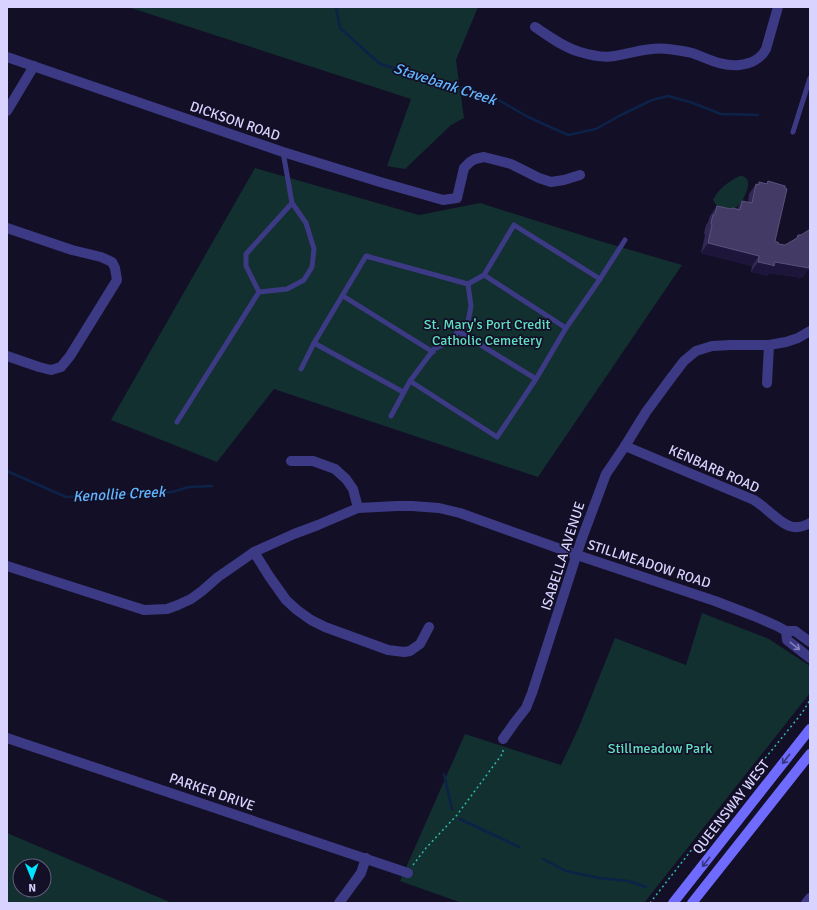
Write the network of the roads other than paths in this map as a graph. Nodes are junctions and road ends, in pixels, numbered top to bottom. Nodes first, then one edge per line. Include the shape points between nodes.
1 (778, 7) edge
2 (535, 26) dead end
3 (7, 57) edge
4 (34, 66) junction
5 (810, 78) edge
6 (7, 110) edge
7 (793, 132) dead end
8 (283, 152) junction
9 (580, 175) dead end
10 (292, 204) junction
11 (7, 228) edge
12 (625, 240) dead end
13 (484, 275) junction
14 (600, 279) junction
15 (468, 284) junction
16 (258, 292) junction
17 (342, 296) junction
18 (566, 328) junction
19 (458, 331) junction
20 (810, 331) edge
21 (314, 343) junction
22 (769, 345) junction
23 (432, 352) junction
24 (7, 356) edge
25 (301, 369) dead end
26 (536, 379) junction
27 (410, 381) junction
28 (767, 383) dead end
29 (403, 392) junction
30 (390, 416) dead end
31 (177, 422) dead end
32 (625, 446) junction
33 (291, 461) dead end
34 (358, 508) junction
35 (810, 523) edge
36 (254, 552) junction
37 (577, 555) junction
38 (7, 566) edge
39 (429, 627) dead end
40 (786, 631) junction
41 (810, 642) edge
42 (810, 658) edge
43 (810, 729) edge
44 (7, 738) edge
45 (503, 739) road end
46 (810, 754) edge
47 (366, 858) junction
48 (408, 873) road end
49 (810, 898) edge
50 (338, 903) edge
51 (673, 903) edge
52 (692, 903) edge
53 (806, 903) edge

1 - 2 street via 764,53 752,62 737,66 666,49 642,50 612,56 592,55 571,49
3 - 4 street, DICKSON ROAD
4 - 6 street
4 - 8 street, DICKSON ROAD
5 - 7 lane
8 - 9 street, DICKSON ROAD via 443,200 457,198 464,168 475,159 484,157 511,164 551,182
8 - 10 lane
10 - 16 lane via 246,254 246,266
10 - 16 lane via 306,223 314,249 312,267 304,280 287,289
11 - 24 street via 112,262 117,280 61,367 50,370
12 - 14 lane
13 - 14 lane via 514,225
13 - 15 lane
13 - 18 lane
14 - 18 lane
15 - 17 lane via 366,256
15 - 19 lane via 472,306 468,322
16 - 31 lane
17 - 21 lane
17 - 23 lane
18 - 26 lane
19 - 23 lane via 451,341 434,348
19 - 26 lane
20 - 22 street, ISABELLA AVENUE via 798,338
21 - 25 lane
21 - 29 lane
22 - 28 street
22 - 32 street, ISABELLA AVENUE via 712,346 696,351 684,361 671,378
23 - 27 lane
26 - 27 lane via 497,437
27 - 29 lane
29 - 30 lane
32 - 35 street, KENBARB ROAD via 754,500 785,524 804,527
32 - 37 street, ISABELLA AVENUE via 606,474
33 - 34 street via 313,461 335,469 353,489
34 - 36 street, STILLMEADOW ROAD
34 - 37 street, STILLMEADOW ROAD via 439,508 460,513
36 - 38 street, STILLMEADOW ROAD via 191,599 167,609 144,610
36 - 39 street via 286,600 311,620 325,627 388,650 404,652 420,644
37 - 40 street, STILLMEADOW ROAD via 714,601
37 - 45 street, ISABELLA AVENUE via 526,708
40 - 41 street, STILLMEADOW ROAD via 795,631
40 -> 42 street via 787,640
43 -> 51 main road, QUEENSWAY WEST
44 - 47 street, PARKER DRIVE
46 - 52 main road, QUEENSWAY WEST
47 - 48 street, PARKER DRIVE
47 - 50 street via 361,873
49 - 53 street

